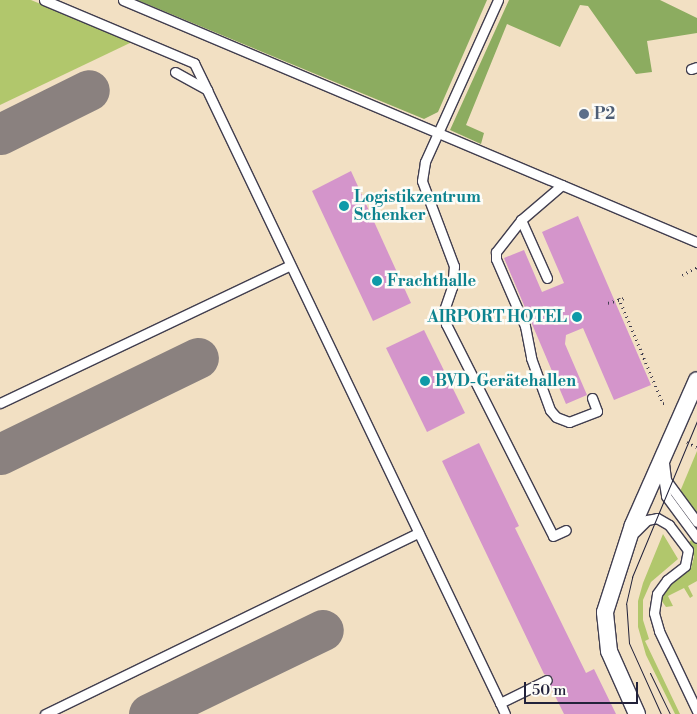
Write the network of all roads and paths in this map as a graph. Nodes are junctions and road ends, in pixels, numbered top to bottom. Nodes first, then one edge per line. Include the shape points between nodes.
1 (44, 0) edge
2 (123, 0) edge
3 (498, 0) edge
4 (175, 72) dead end
5 (207, 90) junction
6 (440, 132) junction
7 (562, 185) junction
8 (521, 220) junction
9 (697, 242) edge
10 (290, 265) junction
11 (697, 267) edge
12 (682, 275) dead end
13 (547, 278) dead end
14 (619, 298) junction
15 (624, 298) dead end
16 (608, 303) dead end
17 (697, 380) edge
18 (592, 398) dead end
19 (0, 403) edge
20 (667, 404) dead end
21 (668, 448) junction
22 (663, 474) junction
23 (697, 522) edge
24 (566, 530) dead end
25 (418, 533) junction
26 (697, 538) edge
27 (627, 542) junction
28 (547, 680) dead end
29 (500, 703) junction
30 (697, 711) edge
31 (45, 714) edge
32 (505, 714) edge
33 (637, 714) edge

1 - 5 lane via 194,63
2 - 6 lane
3 - 6 lane
4 - 5 lane
5 - 10 lane
6 - 7 lane
6 - 24 lane via 425,162 422,181 454,266 452,287 444,310 446,324 553,536
7 - 8 lane
7 - 9 lane
8 - 13 lane
8 - 18 lane via 496,252 496,259 525,326 531,358 550,410 556,417 569,422 597,411
10 - 19 lane
10 - 25 lane
11 - 12 path
14 - 15 path
14 - 16 path
14 - 20 path
17 - 21 street
21 - 22 lane
21 - 27 street
22 - 23 lane via 674,494
22 - 26 lane via 666,496
25 - 29 lane
25 - 31 lane
27 - 30 lane via 647,520 657,518 669,525 688,550 686,566 667,580 657,594 656,622
27 - 33 street via 612,586 604,625 616,671
28 - 29 lane
29 - 32 lane

